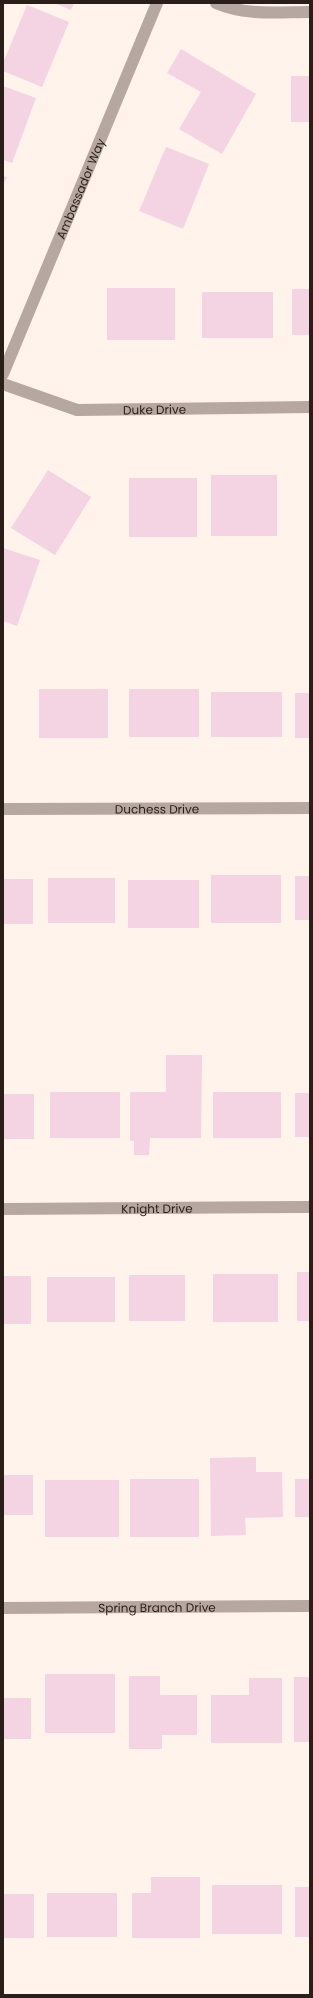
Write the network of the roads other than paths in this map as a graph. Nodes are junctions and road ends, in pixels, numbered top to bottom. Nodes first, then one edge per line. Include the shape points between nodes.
1 (158, 3) edge
2 (216, 3) edge
3 (310, 12) edge
4 (3, 374) edge
5 (3, 384) edge
6 (310, 407) edge
7 (310, 808) edge
8 (3, 809) edge
9 (310, 1207) edge
10 (3, 1209) edge
11 (310, 1606) edge
12 (3, 1608) edge

1 - 4 street, Ambassador Way
2 - 3 street via 229,9 252,13
5 - 6 street, Duke Drive via 77,410
7 - 8 street, Duchess Drive
9 - 10 street, Knight Drive
11 - 12 street, Spring Branch Drive

